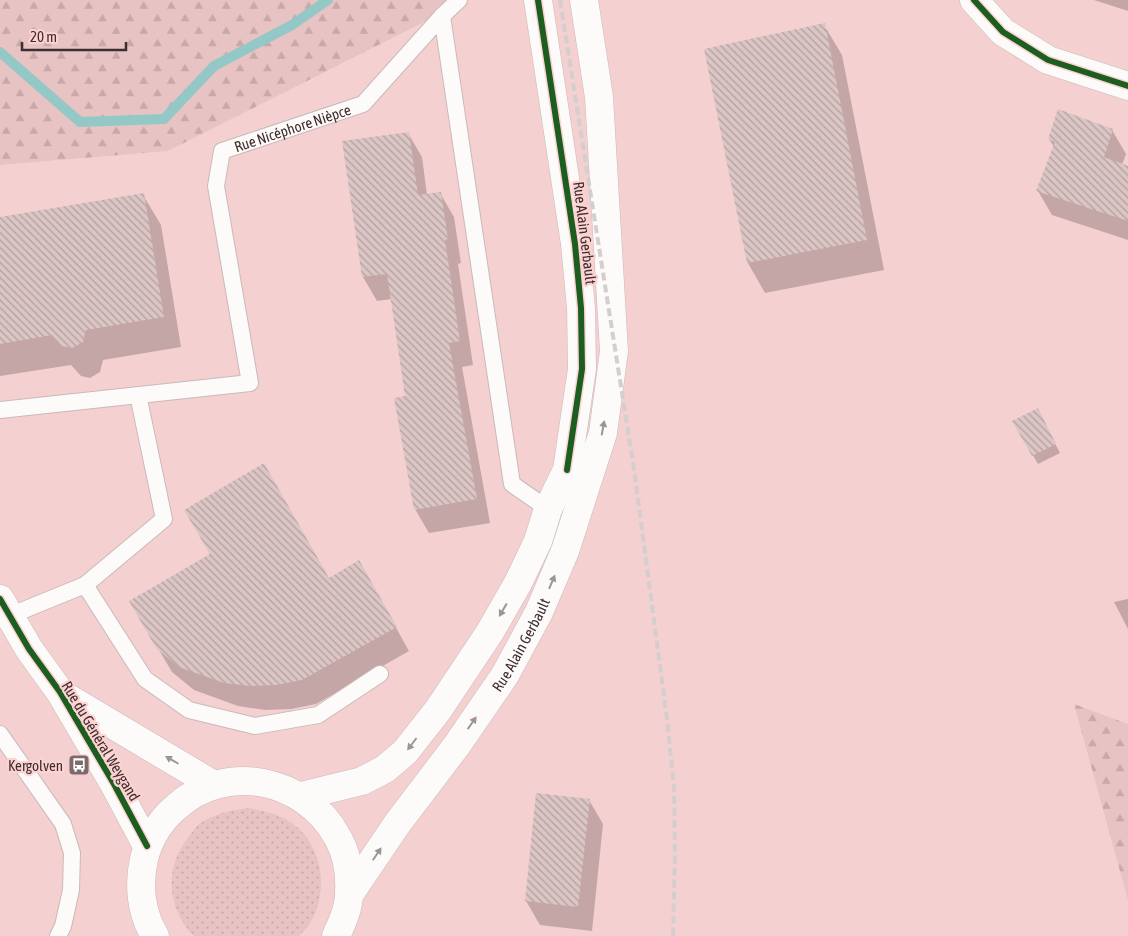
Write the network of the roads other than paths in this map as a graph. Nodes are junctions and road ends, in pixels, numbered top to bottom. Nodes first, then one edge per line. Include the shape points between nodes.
1 (459, 0) edge
2 (538, 0) edge
3 (584, 0) edge
4 (974, 0) edge
5 (442, 16) junction
6 (1128, 86) edge
7 (138, 395) junction
8 (0, 410) edge
9 (548, 509) junction
10 (85, 585) junction
11 (3, 611) edge
12 (380, 674) dead end
13 (60, 692) junction
14 (0, 734) edge
15 (214, 785) junction
16 (301, 796) junction
17 (148, 846) junction
18 (350, 895) junction
19 (150, 934) edge
20 (58, 936) edge
21 (336, 936) edge

1 - 5 lane
2 - 9 main road, Rue Alain Gerbault via 576,244 581,308 582,369 567,470
18 -> 3 main road, Rue Alain Gerbault via 397,824 505,676 539,612 565,551 603,432 614,351 599,97
4 - 6 main road via 1003,32 1048,60
5 - 7 lane, Rue Nicéphore Nièpce via 364,104 222,151 216,186 250,383
5 - 9 lane via 512,484
7 - 8 lane, Rue Nicéphore Nièpce
7 - 10 lane via 164,519
9 -> 16 main road, Rue Alain Gerbault via 538,541 490,632 438,710 405,752 362,781
10 - 11 lane
10 - 12 lane via 145,679 189,710 255,726 318,715
11 - 13 main road, Rue du Général Weygand
15 -> 13 main road, Rue du Général Weygand
13 - 17 main road, Rue du Général Weygand
14 - 20 lane via 63,824 72,853 71,890
15 - 16 main road via 243,780 273,784
15 - 17 main road via 186,798 163,819
16 - 18 main road via 323,815 339,838 348,866
17 - 19 main road via 141,873 142,902
18 - 21 main road

